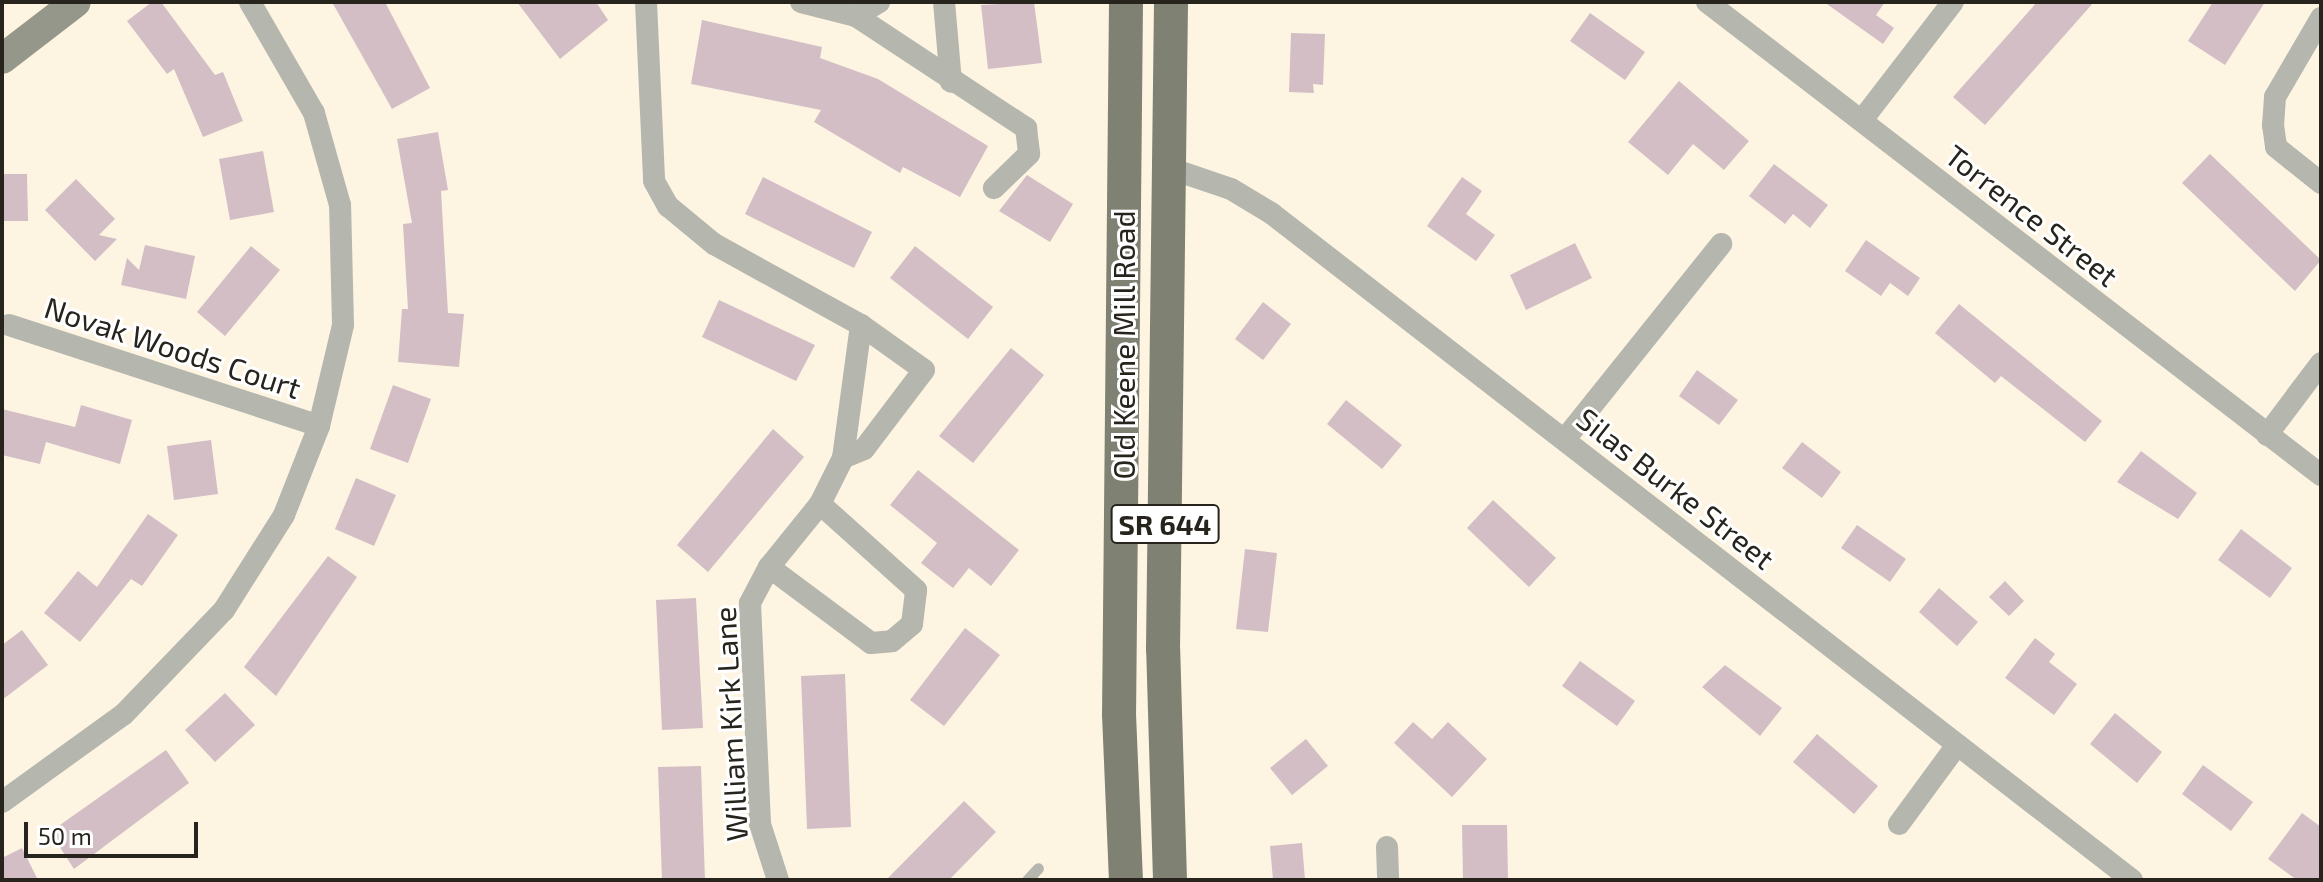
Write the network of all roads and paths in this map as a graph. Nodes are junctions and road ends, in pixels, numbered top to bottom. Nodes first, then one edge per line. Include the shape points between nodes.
1 (76, 2) edge
2 (250, 2) edge
3 (646, 2) edge
4 (801, 2) edge
5 (879, 2) edge
6 (944, 2) edge
7 (1126, 2) edge
8 (1171, 2) edge
9 (1707, 2) edge
10 (1951, 3) edge
11 (856, 16) junction
12 (2321, 18) edge
13 (2, 59) edge
14 (951, 82) junction
15 (1862, 120) junction
16 (1169, 168) junction
17 (2321, 183) edge
18 (994, 188) dead end
19 (1721, 244) dead end
20 (9, 325) dead end
21 (861, 325) junction
22 (2321, 363) edge
23 (319, 426) junction
24 (2267, 435) junction
25 (1565, 439) junction
26 (843, 458) junction
27 (2321, 475) edge
28 (820, 504) junction
29 (769, 567) junction
30 (1957, 745) junction
31 (2, 802) edge
32 (1899, 824) dead end
33 (1387, 847) dead end
34 (1038, 868) dead end
35 (778, 880) edge
36 (1027, 880) edge
37 (1126, 880) edge
38 (1170, 880) edge
39 (1388, 880) edge
40 (2132, 880) edge

1 - 13 main road
2 - 23 street via 314,113 340,205 343,325
3 - 21 street, William Kirk Lane via 654,181 668,206 714,244
4 - 11 street
5 - 11 street
6 - 14 street
7 - 37 main road, Old Keene Mill Road / SR 644 via 1119,714
8 - 16 main road, Old Keene Mill Road / SR 644
9 - 15 street, Torrence Street
10 - 15 street
11 - 14 street
12 - 17 street via 2275,97 2273,125 2276,147
14 - 18 street via 1026,128 1029,154
15 - 24 street, Torrence Street
16 - 25 street, Silas Burke Street via 1231,189 1271,213
16 - 38 main road, Old Keene Mill Road / SR 644 via 1163,649
19 - 25 street
20 - 23 street, Novak Woods Court
21 - 26 street, William Kirk Lane
21 - 26 street, William Kirk Lane via 924,370 864,449
22 - 24 street
23 - 31 street via 284,515 224,610 124,714
24 - 27 street, Torrence Street
25 - 30 street, Silas Burke Street
26 - 28 street, William Kirk Lane
28 - 29 street, William Kirk Lane
28 - 29 street via 916,590 912,624 892,641 871,643
29 - 35 street, William Kirk Lane via 750,603 760,824
30 - 32 street
30 - 40 street, Silas Burke Street
33 - 39 street
34 - 36 lane

